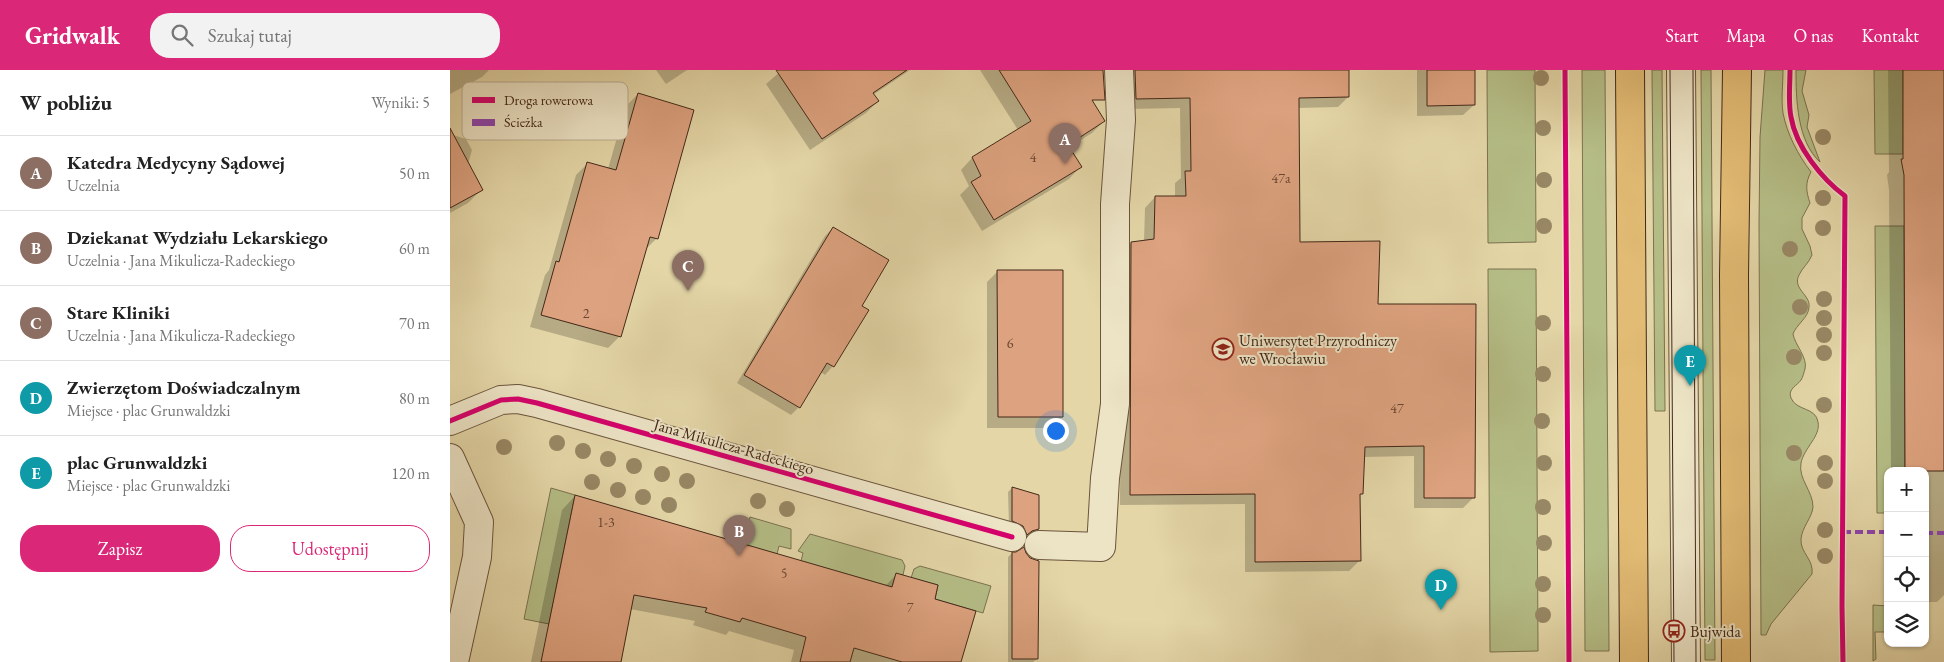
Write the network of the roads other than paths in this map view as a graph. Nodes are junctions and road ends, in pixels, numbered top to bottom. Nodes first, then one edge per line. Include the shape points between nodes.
1 (1120, 70) edge
2 (1630, 70) edge
3 (1682, 70) edge
4 (1737, 70) edge
5 (450, 421) edge
6 (450, 458) edge
7 (1012, 537) dead end
8 (1039, 545) dead end
9 (454, 662) edge
10 (1634, 662) edge
11 (1686, 662) edge
12 (1736, 662) edge

1 - 8 street via 1121,120 1115,204 1115,404 1105,478 1101,547
2 - 10 main road
3 - 11 street
4 - 12 main road via 1734,275
5 - 7 street, Jana Mikulicza-Radeckiego via 501,400 518,399
6 - 9 street via 479,522 477,557

